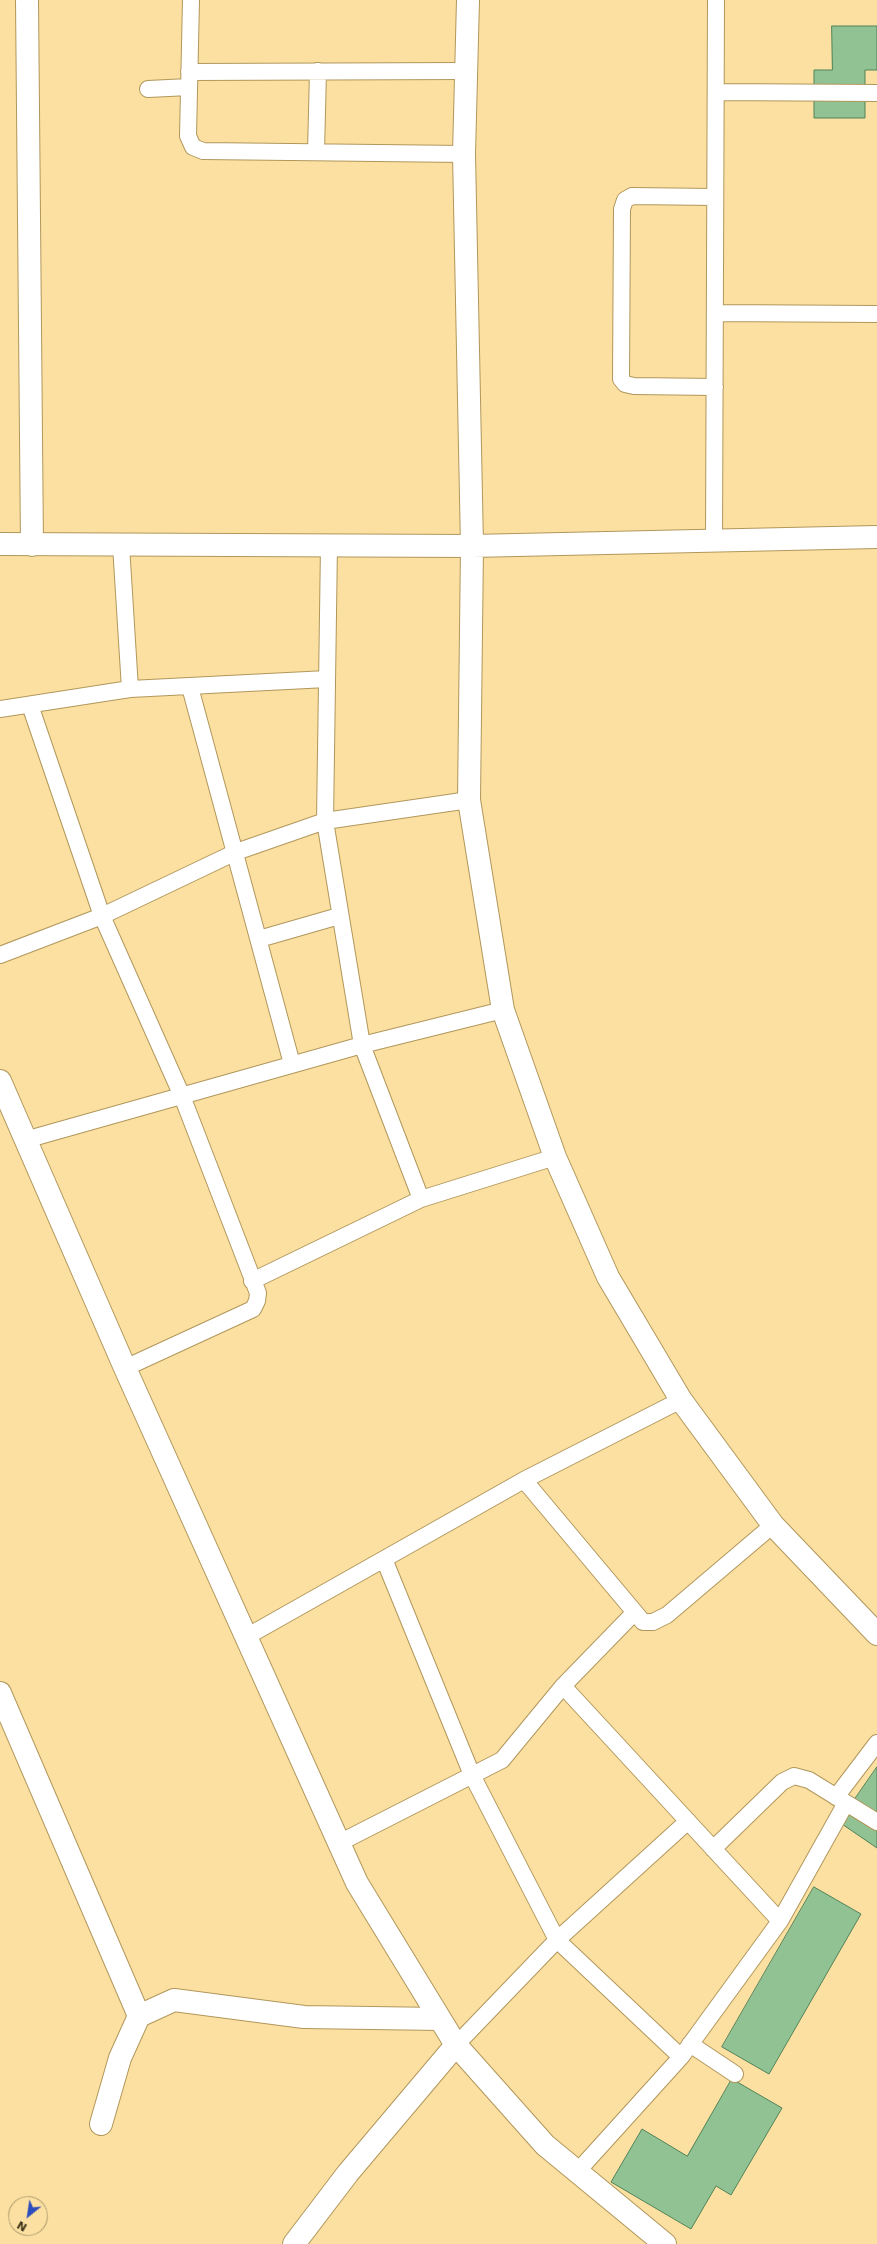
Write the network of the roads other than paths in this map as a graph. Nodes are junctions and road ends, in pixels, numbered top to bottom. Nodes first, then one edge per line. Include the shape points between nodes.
1 (27, 0) edge
2 (191, 0) edge
3 (468, 0) edge
4 (716, 0) edge
5 (318, 71) junction
6 (466, 71) junction
7 (189, 80) junction
8 (148, 89) dead end
9 (716, 92) junction
10 (877, 93) edge
11 (316, 152) junction
12 (464, 154) junction
13 (716, 197) junction
14 (715, 313) junction
15 (877, 314) edge
16 (715, 387) junction
17 (877, 537) edge
18 (714, 541) junction
19 (0, 544) edge
20 (32, 545) junction
21 (121, 545) junction
22 (329, 545) junction
23 (472, 546) junction
24 (327, 679) junction
25 (190, 687) junction
26 (130, 689) junction
27 (30, 705) junction
28 (0, 709) edge
29 (469, 800) junction
30 (325, 821) junction
31 (236, 852) junction
32 (102, 916) junction
33 (339, 916) junction
34 (259, 939) junction
35 (0, 955) edge
36 (503, 1010) junction
37 (362, 1045) junction
38 (292, 1064) junction
39 (0, 1082) edge
40 (182, 1096) junction
41 (25, 1140) junction
42 (555, 1157) junction
43 (421, 1199) junction
44 (252, 1281) junction
45 (125, 1368) junction
46 (681, 1400) junction
47 (524, 1480) junction
48 (773, 1525) junction
49 (384, 1559) junction
50 (634, 1614) junction
51 (877, 1634) edge
52 (246, 1636) junction
53 (563, 1686) junction
54 (0, 1693) edge
55 (877, 1743) edge
56 (472, 1775) junction
57 (841, 1800) junction
58 (688, 1821) junction
59 (877, 1822) edge
60 (339, 1843) junction
61 (713, 1849) junction
62 (780, 1921) junction
63 (557, 1940) junction
64 (139, 2016) junction
65 (440, 2019) junction
66 (690, 2044) junction
67 (456, 2045) junction
68 (681, 2057) junction
69 (735, 2074) dead end
70 (102, 2124) dead end
71 (577, 2172) junction
72 (294, 2244) edge
73 (665, 2244) edge

1 - 20 street
2 - 7 lane
3 - 6 street
4 - 9 lane
5 - 6 lane
5 - 7 lane
5 - 11 lane
6 - 12 street
7 - 8 lane
7 - 11 lane via 188,136 193,147 203,151
9 - 10 lane
9 - 13 lane
11 - 12 lane
12 - 23 street
13 - 14 lane
13 - 16 lane via 632,196 625,200 622,209 621,379 626,384 634,386
14 - 15 lane
14 - 16 lane
16 - 18 lane
17 - 18 street
18 - 23 street
19 - 20 street
20 - 21 street
21 - 22 street
21 - 26 lane
22 - 23 street
22 - 24 lane
23 - 29 street
24 - 25 lane
24 - 30 lane
25 - 26 lane
25 - 31 lane
26 - 27 lane
27 - 28 lane
27 - 32 lane
29 - 30 lane
29 - 36 street
30 - 31 lane
30 - 33 lane
31 - 32 lane
31 - 34 lane
32 - 35 lane
32 - 40 lane
33 - 34 lane
33 - 37 lane
34 - 38 lane
36 - 37 lane
36 - 42 street
37 - 38 lane
37 - 43 lane
38 - 40 lane
39 - 41 street
40 - 41 lane
40 - 44 lane
41 - 45 street
42 - 43 lane
42 - 46 street via 608,1277
43 - 44 lane
44 - 45 lane via 258,1293 254,1309
45 - 52 street
46 - 47 lane
46 - 48 street
47 - 49 lane
47 - 50 lane
48 - 50 lane via 666,1615 653,1622 643,1622
48 - 51 street
49 - 52 lane
49 - 56 lane
50 - 53 lane
52 - 60 street
53 - 56 lane via 502,1760
53 - 58 lane
54 - 64 street
55 - 57 lane
56 - 60 lane
56 - 63 lane
57 - 59 lane
57 - 61 lane via 809,1780 794,1776 782,1782
57 - 62 lane
58 - 61 lane
58 - 63 lane
60 - 65 street via 357,1883
61 - 62 lane
62 - 66 lane
63 - 67 lane
63 - 68 lane
64 - 65 street via 174,2000 304,2017
64 - 70 street via 120,2058
65 - 67 street
66 - 68 lane
66 - 69 lane
67 - 71 street via 545,2145
67 - 72 street via 348,2173
68 - 71 lane
71 - 73 street

